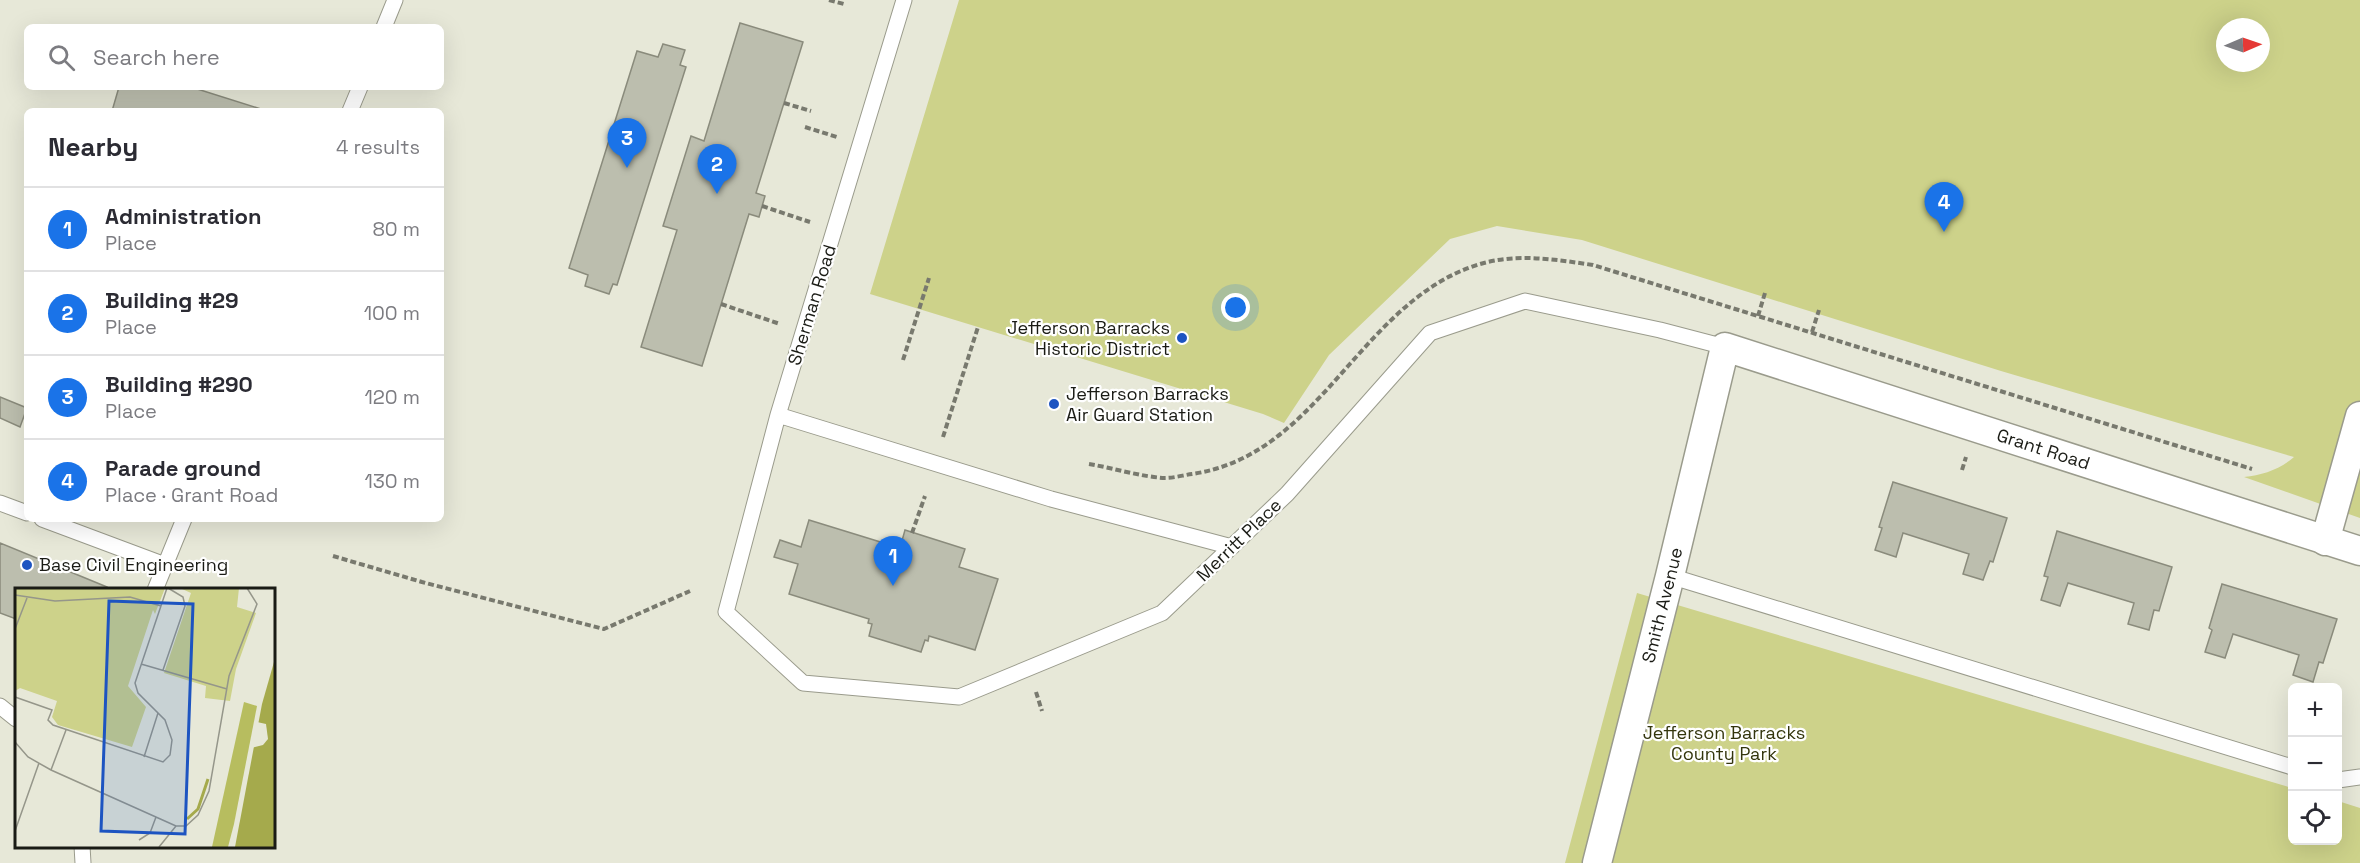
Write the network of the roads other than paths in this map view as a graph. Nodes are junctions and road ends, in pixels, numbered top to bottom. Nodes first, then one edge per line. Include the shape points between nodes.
1 (395, 0) edge
2 (904, 0) edge
3 (385, 24) edge
4 (359, 90) edge
5 (351, 108) edge
6 (1725, 347) junction
7 (778, 415) junction
8 (2360, 416) edge
9 (0, 503) edge
10 (24, 512) edge
11 (50, 522) edge
12 (183, 522) edge
13 (2325, 541) junction
14 (1232, 547) junction
15 (2360, 551) edge
16 (165, 565) junction
17 (1670, 576) junction
18 (156, 588) edge
19 (726, 612) joint
20 (0, 706) edge
21 (15, 717) edge
22 (2288, 766) edge
23 (2360, 777) edge
24 (2342, 779) edge
25 (82, 848) edge
26 (83, 863) edge
27 (1597, 863) edge

1 - 3 lane
2 - 7 lane, Sherman Road
4 - 5 lane
6 - 13 street, Grant Road
6 - 14 lane, Merritt Place via 1525,301 1430,333 1287,494
6 - 17 street, Smith Avenue
7 - 14 lane via 1051,499
7 - 19 lane, Sherman Road
8 - 13 street
9 - 10 lane
11 - 16 lane
12 - 16 lane
13 - 15 street, Grant Road
14 - 19 lane, Merritt Place via 1162,613 959,698 803,683
16 - 18 lane
17 - 22 lane
17 - 27 street, Smith Avenue
20 - 21 lane
23 - 24 lane
25 - 26 lane

